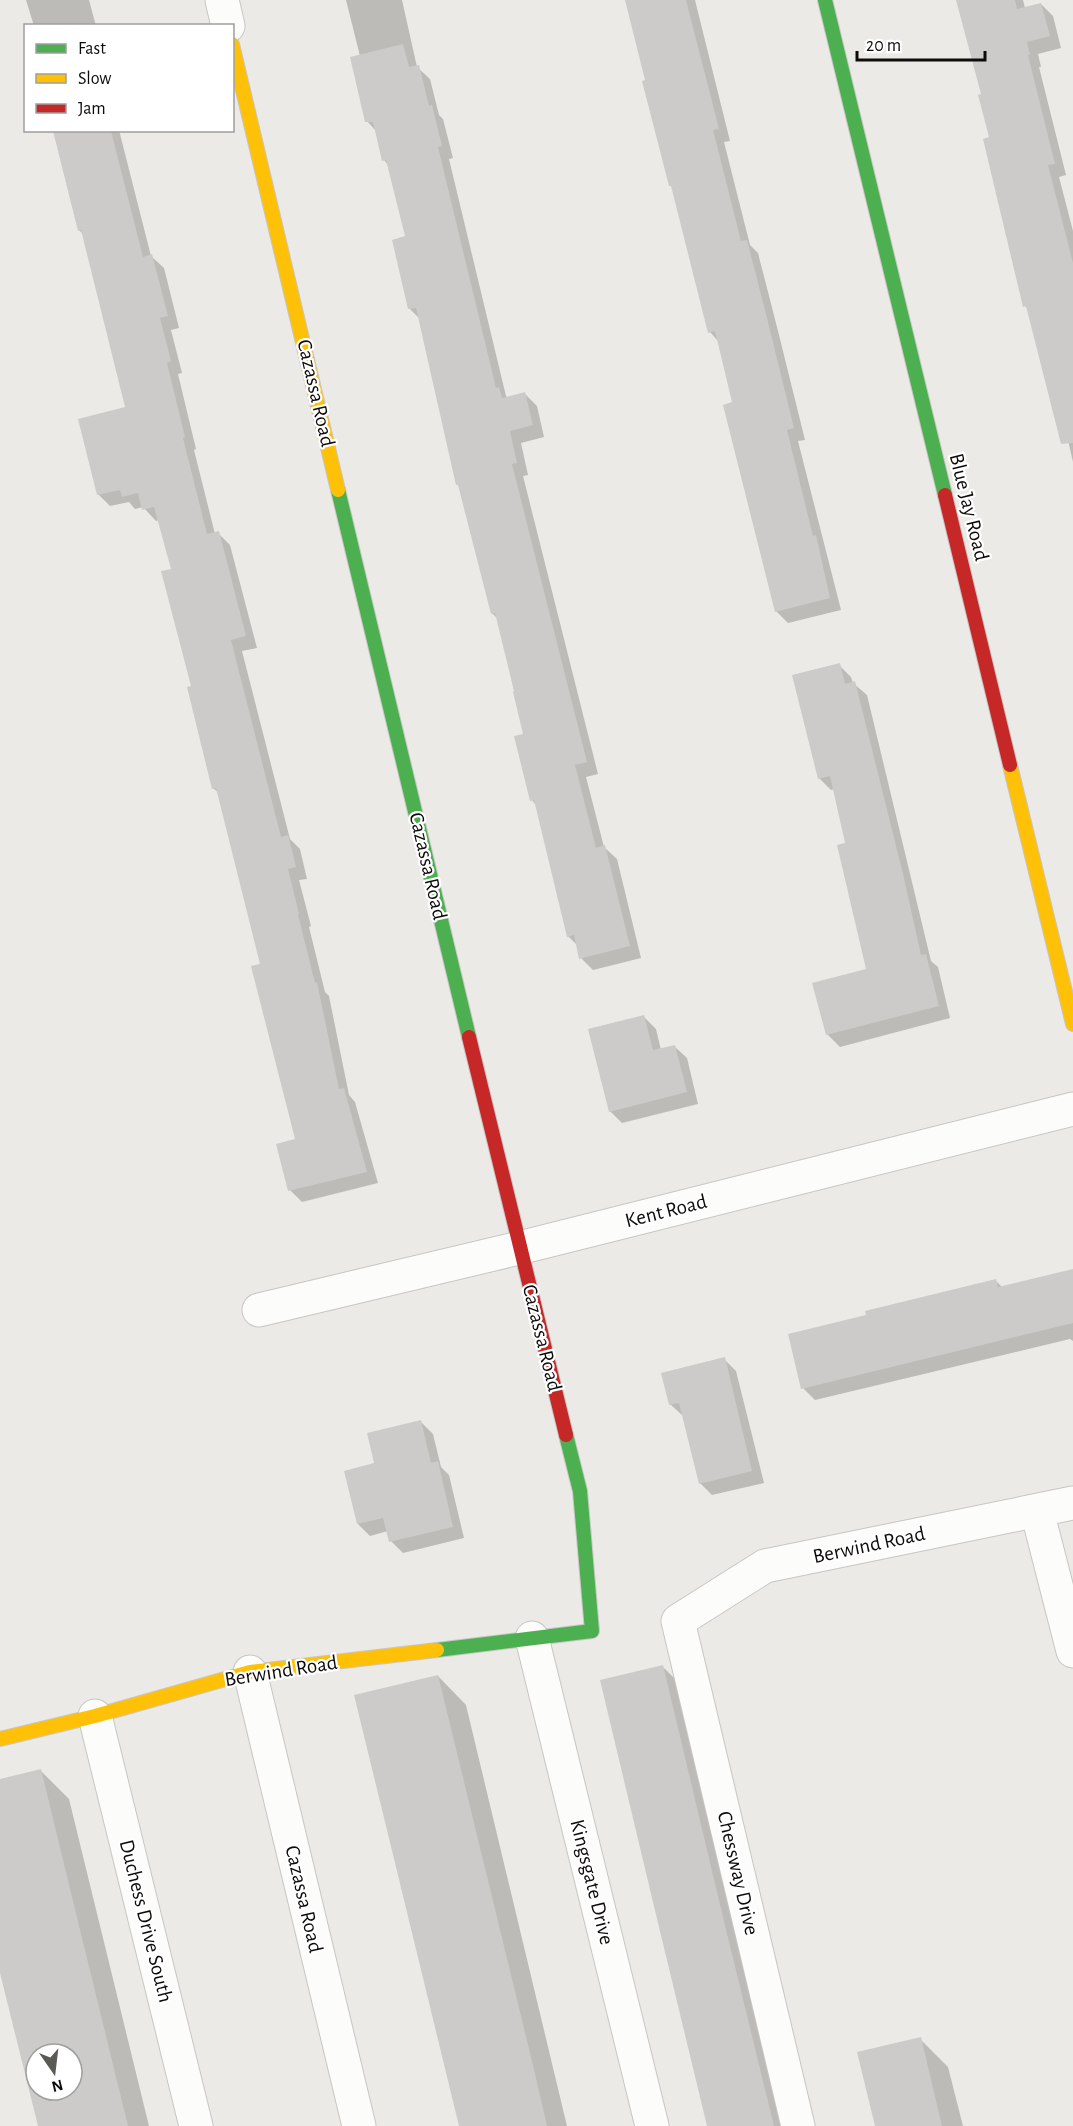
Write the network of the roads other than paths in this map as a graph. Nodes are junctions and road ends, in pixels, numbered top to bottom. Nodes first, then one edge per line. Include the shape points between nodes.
1 (222, 0) edge
2 (825, 0) edge
3 (228, 24) edge
4 (234, 52) edge
5 (1073, 1024) edge
6 (1073, 1109) edge
7 (519, 1248) junction
8 (259, 1310) dead end
9 (1073, 1503) edge
10 (1037, 1511) junction
11 (678, 1621) joint
12 (532, 1638) junction
13 (1073, 1652) edge
14 (250, 1672) junction
15 (95, 1716) junction
16 (0, 1738) edge
17 (196, 2126) edge
18 (359, 2126) edge
19 (652, 2126) edge
20 (798, 2126) edge

1 - 3 street
2 - 5 street, Blue Jay Road
4 - 7 street, Cazassa Road
6 - 7 street, Kent Road
7 - 8 street, Kent Road
7 - 12 street, Cazassa Road via 580,1491 592,1631
9 - 10 street, Berwind Road
10 - 11 street, Berwind Road via 765,1566
10 - 13 street
11 - 20 street, Chessway Drive
12 - 14 street, Berwind Road
12 - 19 street, Kingsgate Drive
14 - 15 street, Berwind Road
14 - 18 street, Cazassa Road
15 - 16 street, Berwind Road
15 - 17 street, Duchess Drive South

